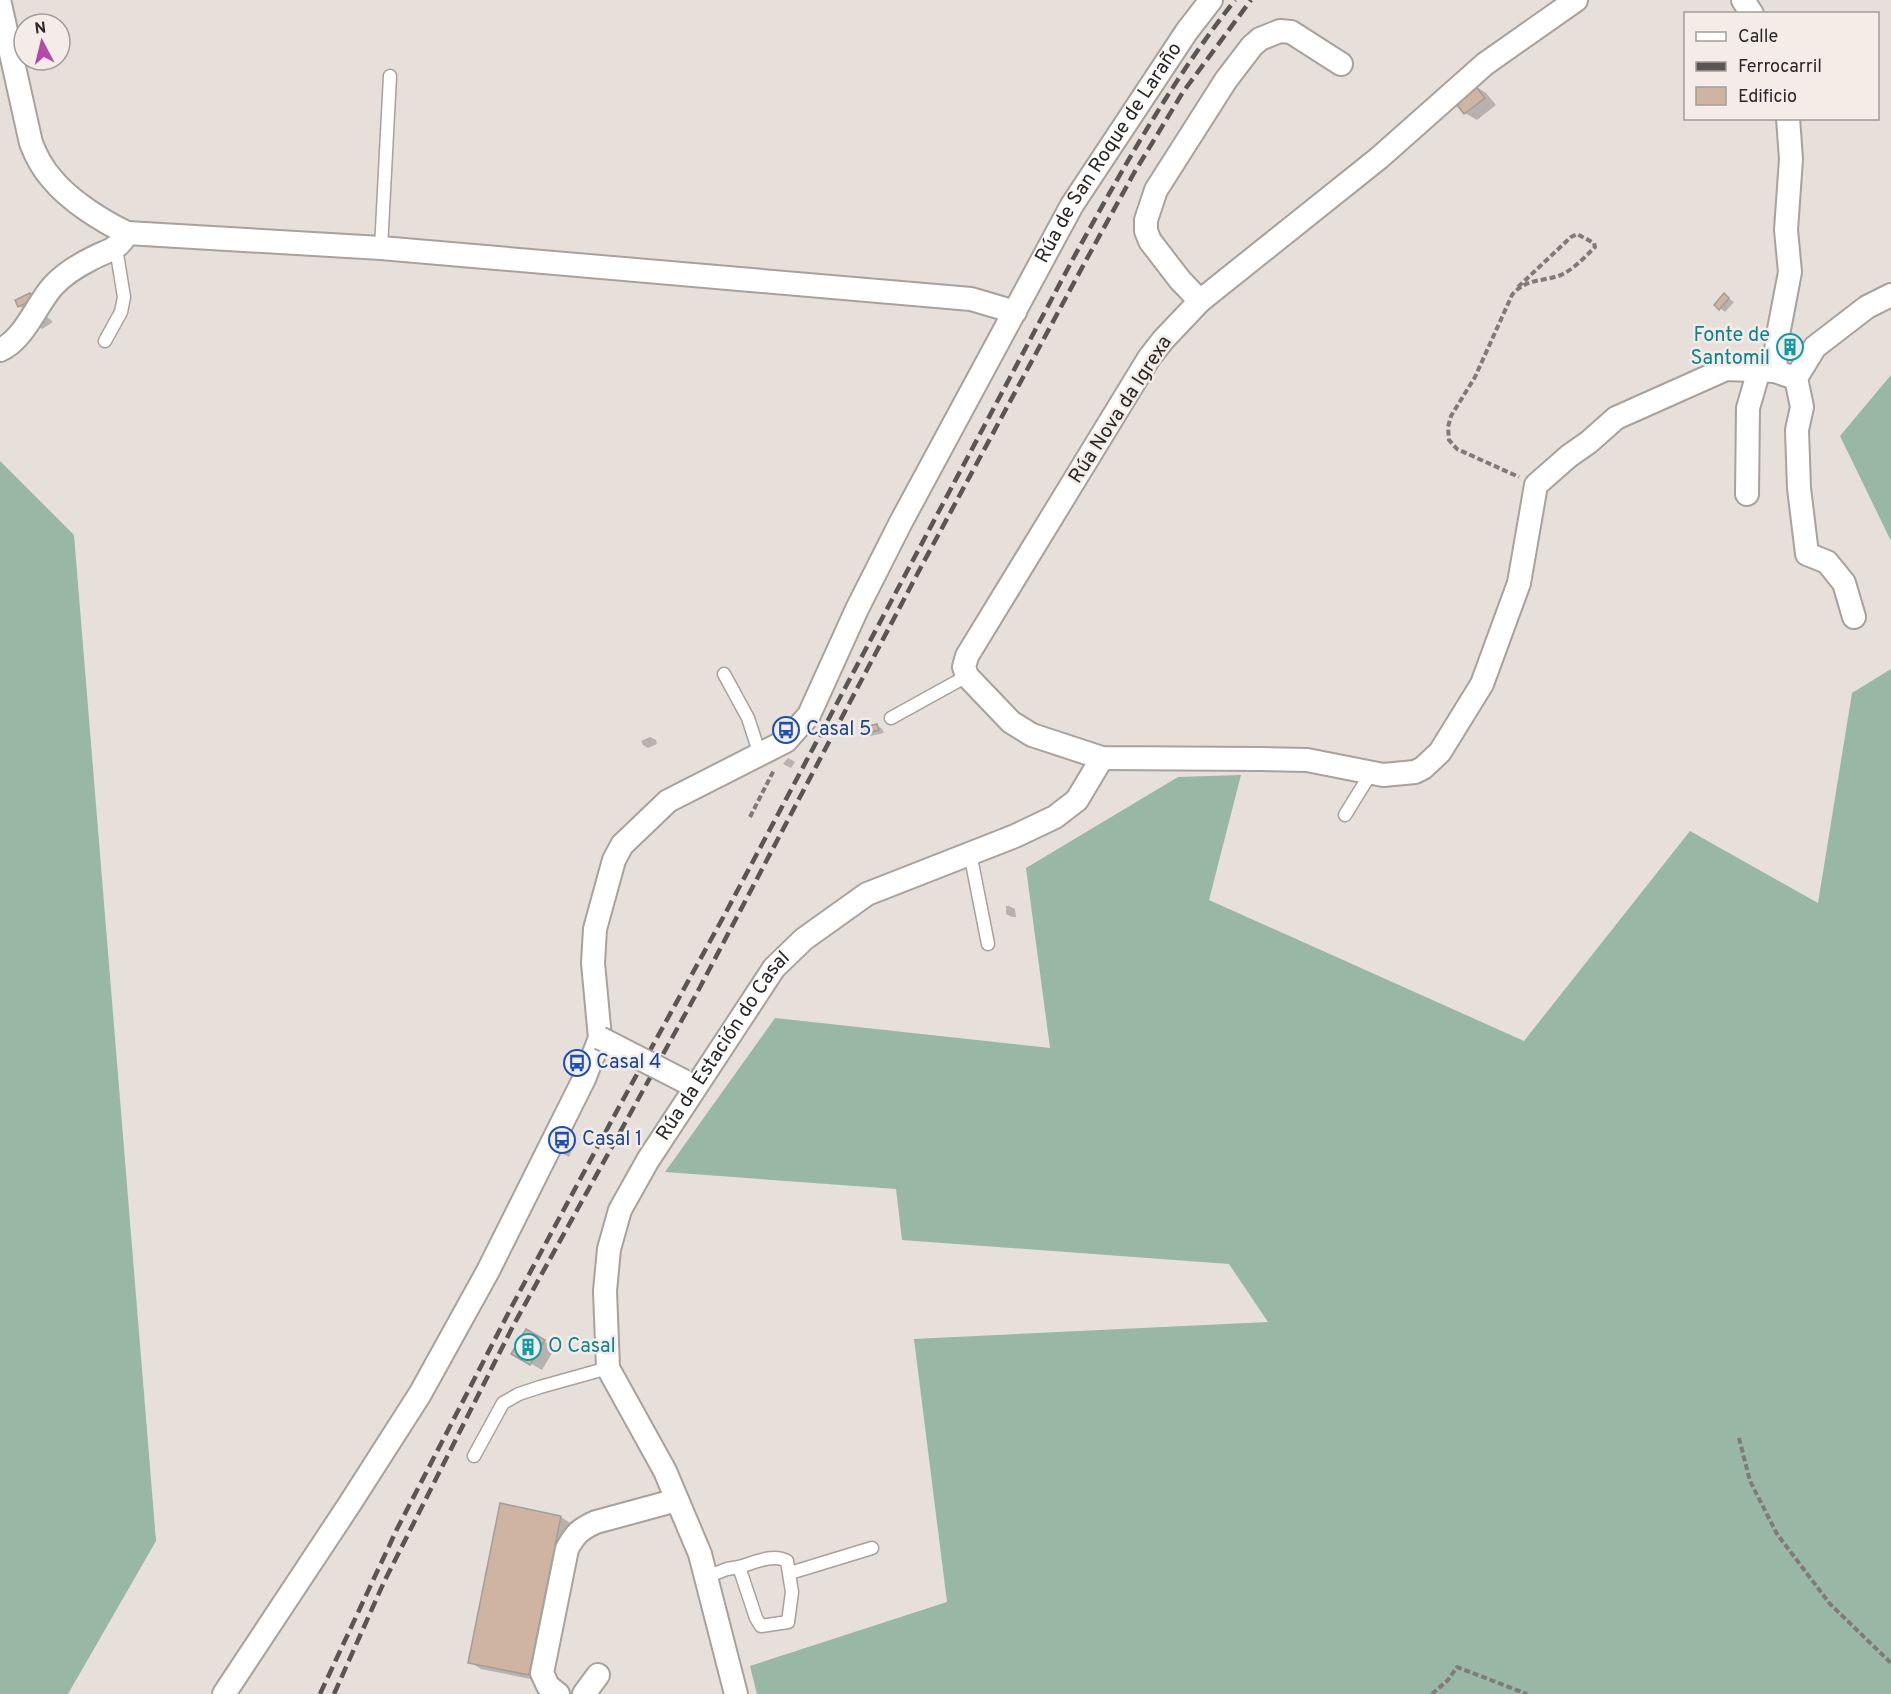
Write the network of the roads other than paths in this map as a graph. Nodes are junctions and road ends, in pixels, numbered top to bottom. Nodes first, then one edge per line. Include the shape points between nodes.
1 (1211, 0) edge
2 (1576, 0) edge
3 (0, 4) edge
4 (1341, 64) dead end
5 (390, 76) dead end
6 (1788, 120) edge
7 (122, 240) junction
8 (381, 248) junction
9 (1891, 295) edge
10 (1200, 301) junction
11 (1015, 312) junction
12 (105, 341) dead end
13 (0, 350) edge
14 (1777, 373) junction
15 (1747, 494) dead end
16 (1854, 617) dead end
17 (724, 674) dead end
18 (967, 676) junction
19 (891, 718) dead end
20 (760, 754) junction
21 (1102, 758) junction
22 (1371, 773) junction
23 (1345, 815) dead end
24 (970, 853) junction
25 (988, 944) dead end
26 (600, 1038) junction
27 (691, 1084) junction
28 (608, 1368) junction
29 (474, 1456) dead end
30 (677, 1500) junction
31 (872, 1548) dead end
32 (739, 1568) junction
33 (790, 1573) junction
34 (706, 1577) junction
35 (598, 1675) dead end
36 (224, 1694) edge
37 (558, 1694) edge
38 (584, 1694) edge
39 (736, 1694) edge

1 - 11 street, Rúa de San Roque de Laraño via 1072,205
2 - 10 street, Rúa Nova da Igrexa via 1485,64 1379,158
3 - 7 street via 31,143 39,161 51,179 108,224
4 - 10 street via 1291,32 1280,31 1260,39 1226,80 1156,190 1146,220 1150,242
5 - 8 lane
6 - 14 street via 1791,159 1786,230 1790,272 1777,340
7 - 8 street
7 - 12 lane via 124,297 121,312
7 - 13 street via 52,286 29,322
8 - 11 street via 971,299
9 - 14 street via 1867,307
10 - 18 street, Rúa Nova da Igrexa via 1149,358 967,656
11 - 20 street, Rúa de San Roque de Laraño via 891,542 808,715 786,741
14 - 15 street via 1748,408
14 - 16 street via 1802,407 1797,430 1807,554 1827,562 1844,583
14 - 22 street via 1726,369 1616,418 1536,485 1519,583 1482,684 1440,752 1423,768 1406,774
17 - 20 lane via 748,718
18 - 19 lane
18 - 21 street via 1011,722 1032,735
20 - 26 street via 668,801 622,845 595,928
21 - 22 street via 1307,760
21 - 24 street, Rúa da Estación do Casal via 1077,800 1055,817
22 - 23 lane
24 - 25 lane
24 - 27 street, Rúa da Estación do Casal via 867,894 804,939 774,969
26 - 27 street, bridge
26 - 36 street via 584,1079 488,1271 420,1394
27 - 28 street, Rúa da Estación do Casal via 620,1210 609,1249 606,1281
28 - 29 lane via 540,1387 503,1403
28 - 30 street, Rúa da Estación do Casal
30 - 34 street, Rúa da Estación do Casal
30 - 37 street via 596,1522 574,1536 567,1549 542,1673 548,1686
31 - 33 lane
32 - 33 lane via 780,1557 787,1561
32 - 33 lane via 761,1626 789,1622
32 - 34 lane
34 - 39 street, Rúa da Estación do Casal
35 - 38 street

